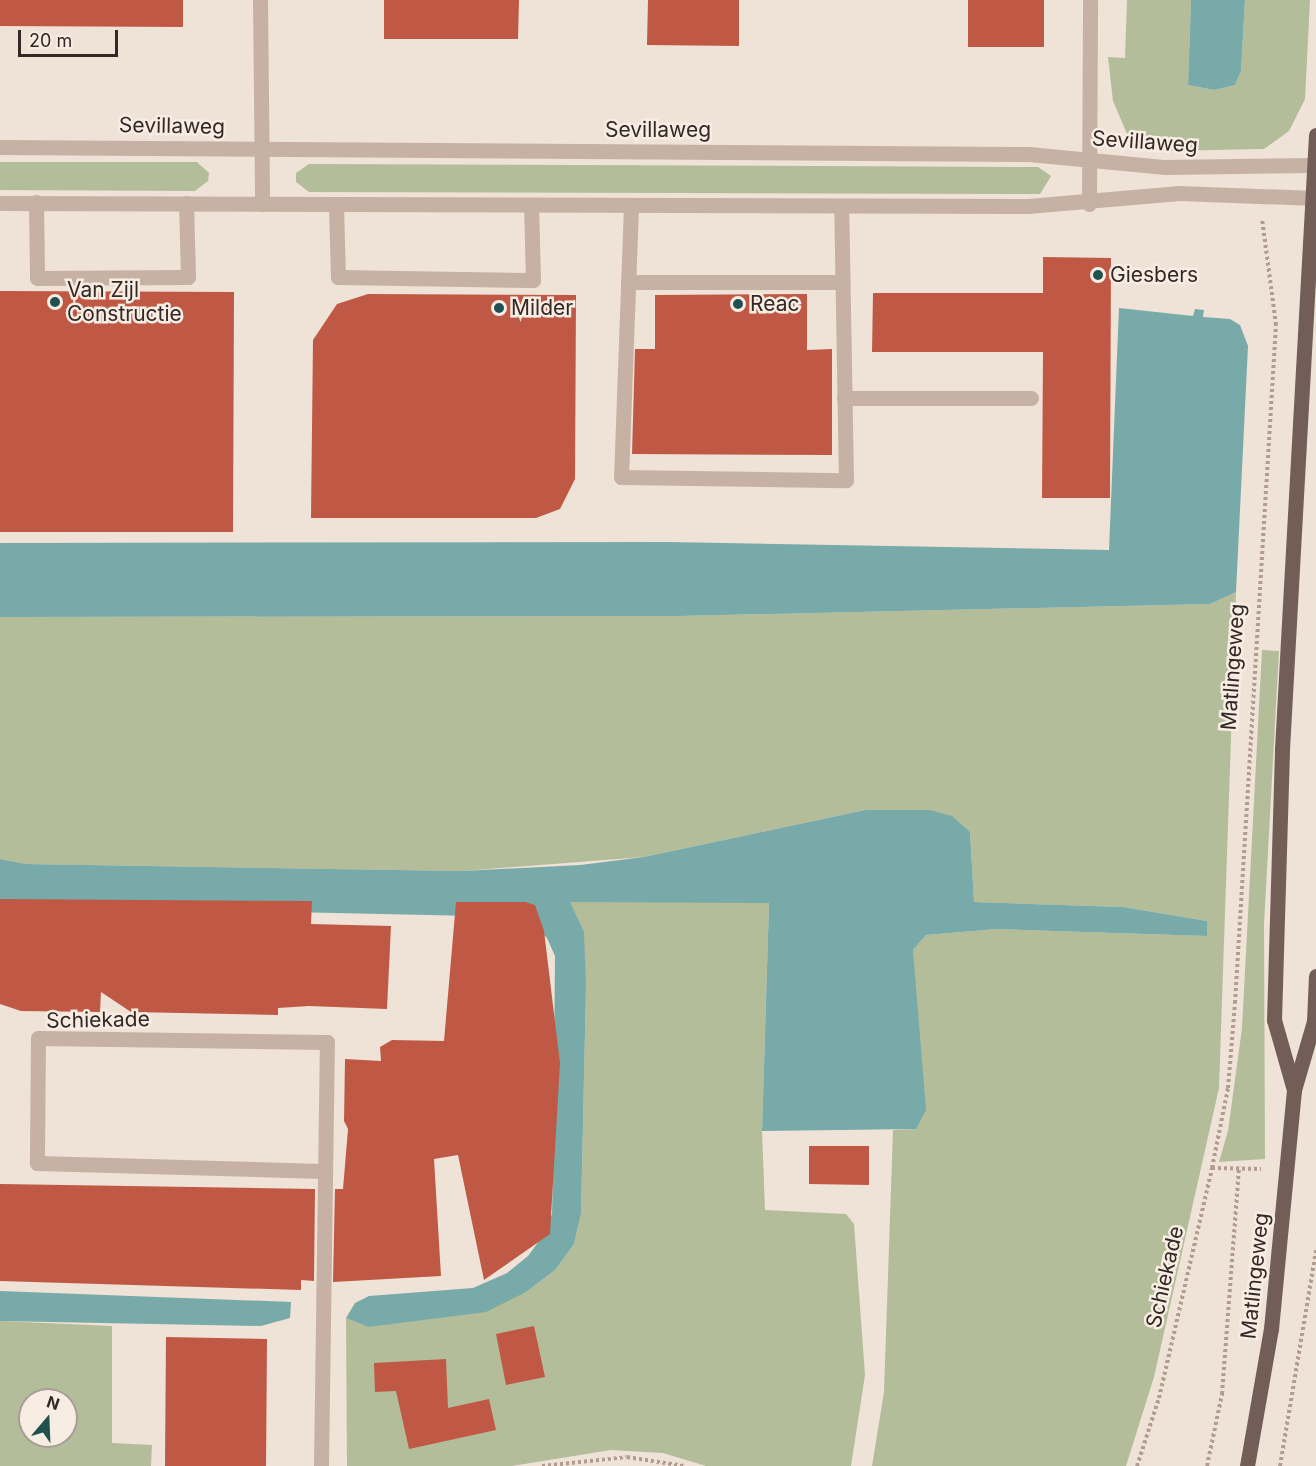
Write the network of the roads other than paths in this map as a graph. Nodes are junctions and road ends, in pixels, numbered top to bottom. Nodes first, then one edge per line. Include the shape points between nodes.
1 (260, 0) edge
2 (1090, 0) edge
3 (1316, 135) edge
4 (0, 147) edge
5 (261, 148) junction
6 (1089, 160) junction
7 (1315, 165) edge
8 (1314, 197) edge
9 (0, 202) edge
10 (36, 202) junction
11 (186, 203) junction
12 (262, 204) junction
13 (1089, 204) junction
14 (336, 206) junction
15 (531, 206) junction
16 (631, 206) junction
17 (841, 206) junction
18 (628, 282) junction
19 (842, 282) junction
20 (844, 398) junction
21 (1031, 398) dead end
22 (1316, 976) edge
23 (1294, 1090) junction
24 (322, 1171) junction
25 (321, 1466) edge
26 (1247, 1466) edge

1 - 5 street
2 - 6 street
3 - 7 main road, Matlingeweg
4 - 5 street, Sevillaweg
5 - 6 street, Sevillaweg via 1029,154
5 - 12 street
6 - 7 street, Sevillaweg via 1165,167
6 - 13 street
7 - 8 main road, Matlingeweg
8 - 13 street via 1179,193
8 - 23 main road, Matlingeweg via 1282,749 1274,1020
9 - 10 street
10 - 11 street
10 - 11 street via 37,278 188,277
11 - 12 street
12 - 14 street
13 - 17 street
14 - 15 street
14 - 15 street via 338,277 533,280
15 - 16 street
16 - 17 street
16 - 18 street
17 - 19 street
18 - 19 street
18 - 20 street via 621,477 846,480
19 - 20 street
20 - 21 street
22 - 23 main road, Matlingeweg via 1314,1021
23 - 26 main road, Matlingeweg via 1271,1329
24 - 24 street, Schiekade via 37,1163 38,1038 327,1042
24 - 25 street, Schiekade

